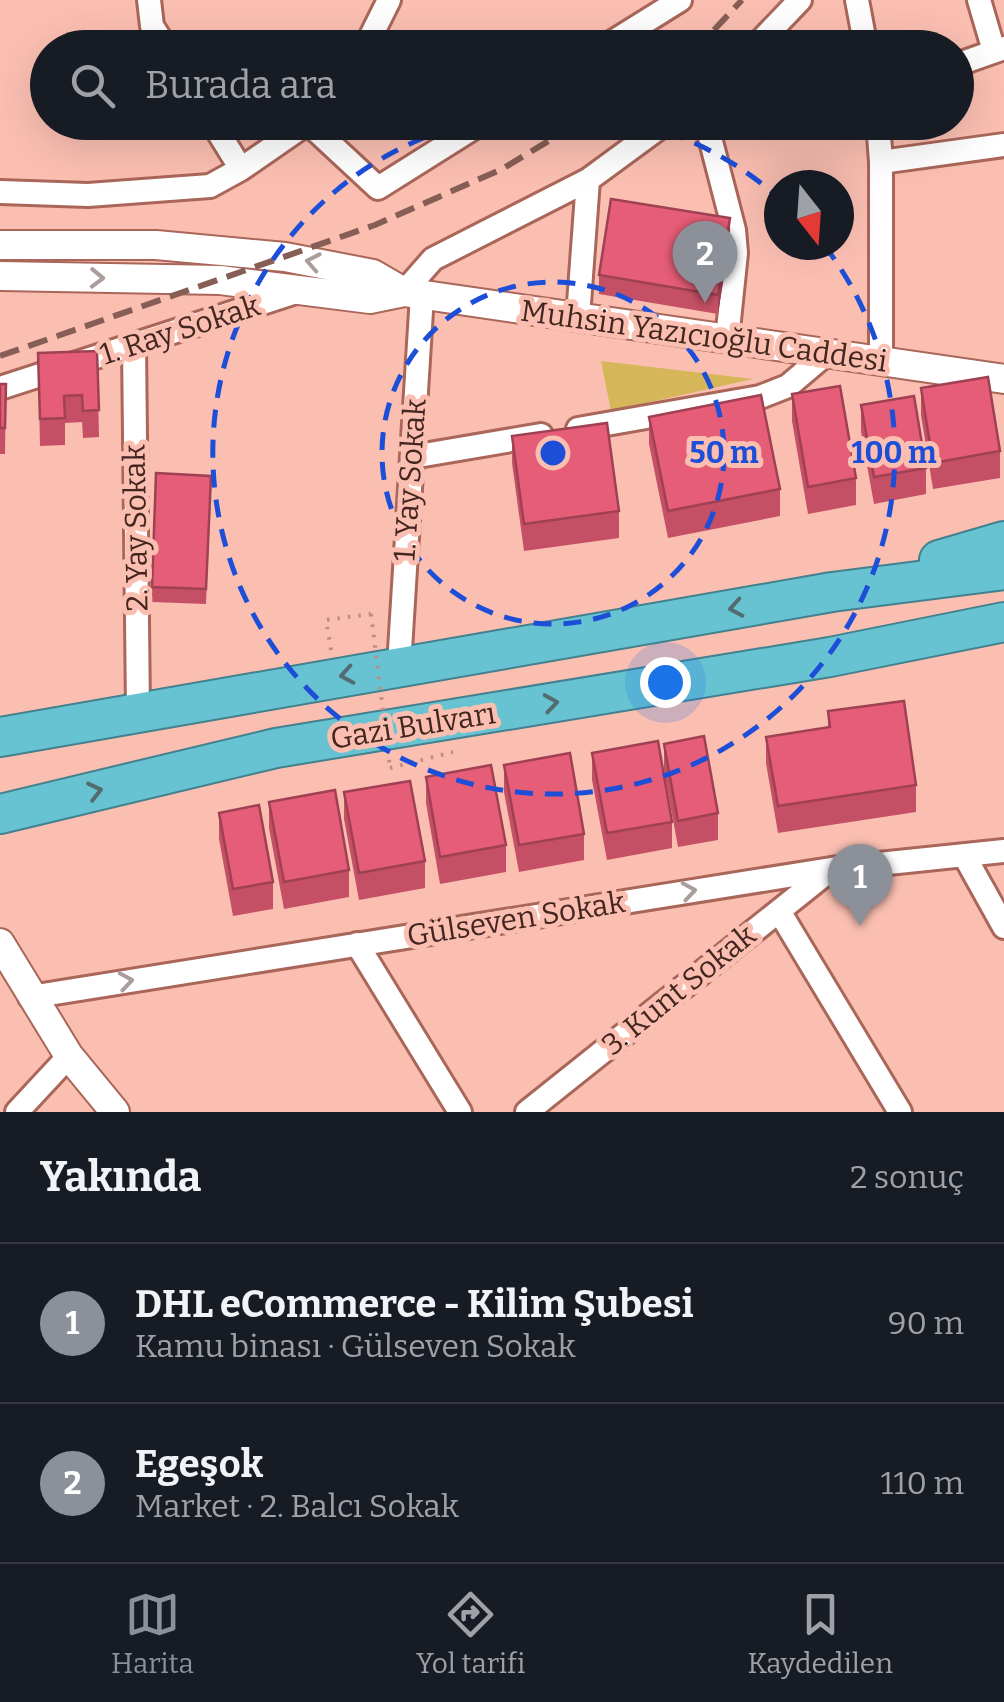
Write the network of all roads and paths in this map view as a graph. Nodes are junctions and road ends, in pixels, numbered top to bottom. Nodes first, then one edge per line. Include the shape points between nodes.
1 (148, 0) edge
2 (389, 0) edge
3 (680, 0) edge
4 (800, 0) edge
5 (857, 0) edge
6 (980, 0) edge
7 (155, 30) edge
8 (374, 30) edge
9 (632, 30) edge
10 (771, 30) edge
11 (863, 30) edge
12 (999, 50) edge
13 (974, 59) edge
14 (223, 140) edge
15 (284, 140) edge
16 (327, 140) edge
17 (454, 140) edge
18 (642, 140) edge
19 (710, 140) edge
20 (879, 140) edge
21 (1004, 145) edge
22 (881, 162) junction
23 (241, 169) junction
24 (588, 180) junction
25 (0, 192) edge
26 (0, 245) edge
27 (0, 276) edge
28 (302, 290) junction
29 (413, 294) junction
30 (578, 317) junction
31 (727, 339) junction
32 (134, 345) junction
33 (826, 353) junction
34 (881, 361) junction
35 (1004, 379) edge
36 (0, 388) edge
37 (412, 457) junction
38 (1004, 541) edge
39 (1004, 570) edge
40 (832, 592) junction
41 (1004, 622) edge
42 (1004, 648) edge
43 (830, 657) junction
44 (399, 666) junction
45 (334, 677) junction
46 (138, 711) junction
47 (0, 736) edge
48 (390, 768) dead end
49 (3, 817) edge
50 (1004, 851) edge
51 (964, 855) junction
52 (832, 869) junction
53 (779, 911) junction
54 (1004, 927) edge
55 (0, 943) edge
56 (357, 944) junction
57 (30, 997) junction
58 (69, 1056) junction
59 (17, 1112) edge
60 (115, 1112) edge
61 (460, 1112) edge
62 (526, 1112) edge
63 (900, 1112) edge

1 - 7 street
2 - 8 street
3 - 9 street
4 - 10 street
5 - 11 street
6 - 12 street
12 - 13 street
14 - 23 street
15 - 23 street
16 - 17 street via 378,188
18 - 24 street
19 - 31 street via 735,241
20 - 22 street
21 - 22 street
22 - 34 street
23 - 25 street via 210,186 88,195
24 - 29 street via 432,259
24 - 30 street
29 -> 26 street, Muhsin Yazıcıoğlu Caddesi via 373,274 285,257 156,245
27 -> 28 street, Muhsin Yazıcıoğlu Caddesi via 220,280
28 - 29 street, Muhsin Yazıcıoğlu Caddesi via 370,298
28 - 32 street, 1. Ray Sokak
29 - 30 street, Muhsin Yazıcıoğlu Caddesi
29 - 37 street, 1. Yay Sokak
30 - 31 street, Muhsin Yazıcıoğlu Caddesi
31 - 33 street, Muhsin Yazıcıoğlu Caddesi
32 - 36 street, 1. Ray Sokak
32 - 46 street, 2. Yay Sokak
33 - 34 street, Muhsin Yazıcıoğlu Caddesi
33 - 37 street via 788,386 760,397
34 - 35 street, Muhsin Yazıcıoğlu Caddesi
37 - 44 street, 1. Yay Sokak
38 - 40 highway, Gazi Bulvarı
39 - 40 highway, Gazi Bulvarı
40 -> 44 highway, Gazi Bulvarı
41 - 43 highway, Gazi Bulvarı
42 - 43 highway, Gazi Bulvarı
49 -> 43 highway, Gazi Bulvarı via 276,748
44 -> 45 highway, Gazi Bulvarı
45 - 46 highway, Gazi Bulvarı
45 - 48 path, bridge via 326,620 371,614
46 - 47 highway, Gazi Bulvarı
50 - 51 street, Gülseven Sokak
51 - 52 street, Gülseven Sokak
51 - 54 street
52 - 53 street, 3. Kunt Sokak
56 -> 52 street, Gülseven Sokak
53 - 62 street, 3. Kunt Sokak
53 - 63 street
55 - 57 street
57 -> 56 street, Gülseven Sokak
56 - 61 street
57 - 58 street
58 - 59 street
58 - 60 street

